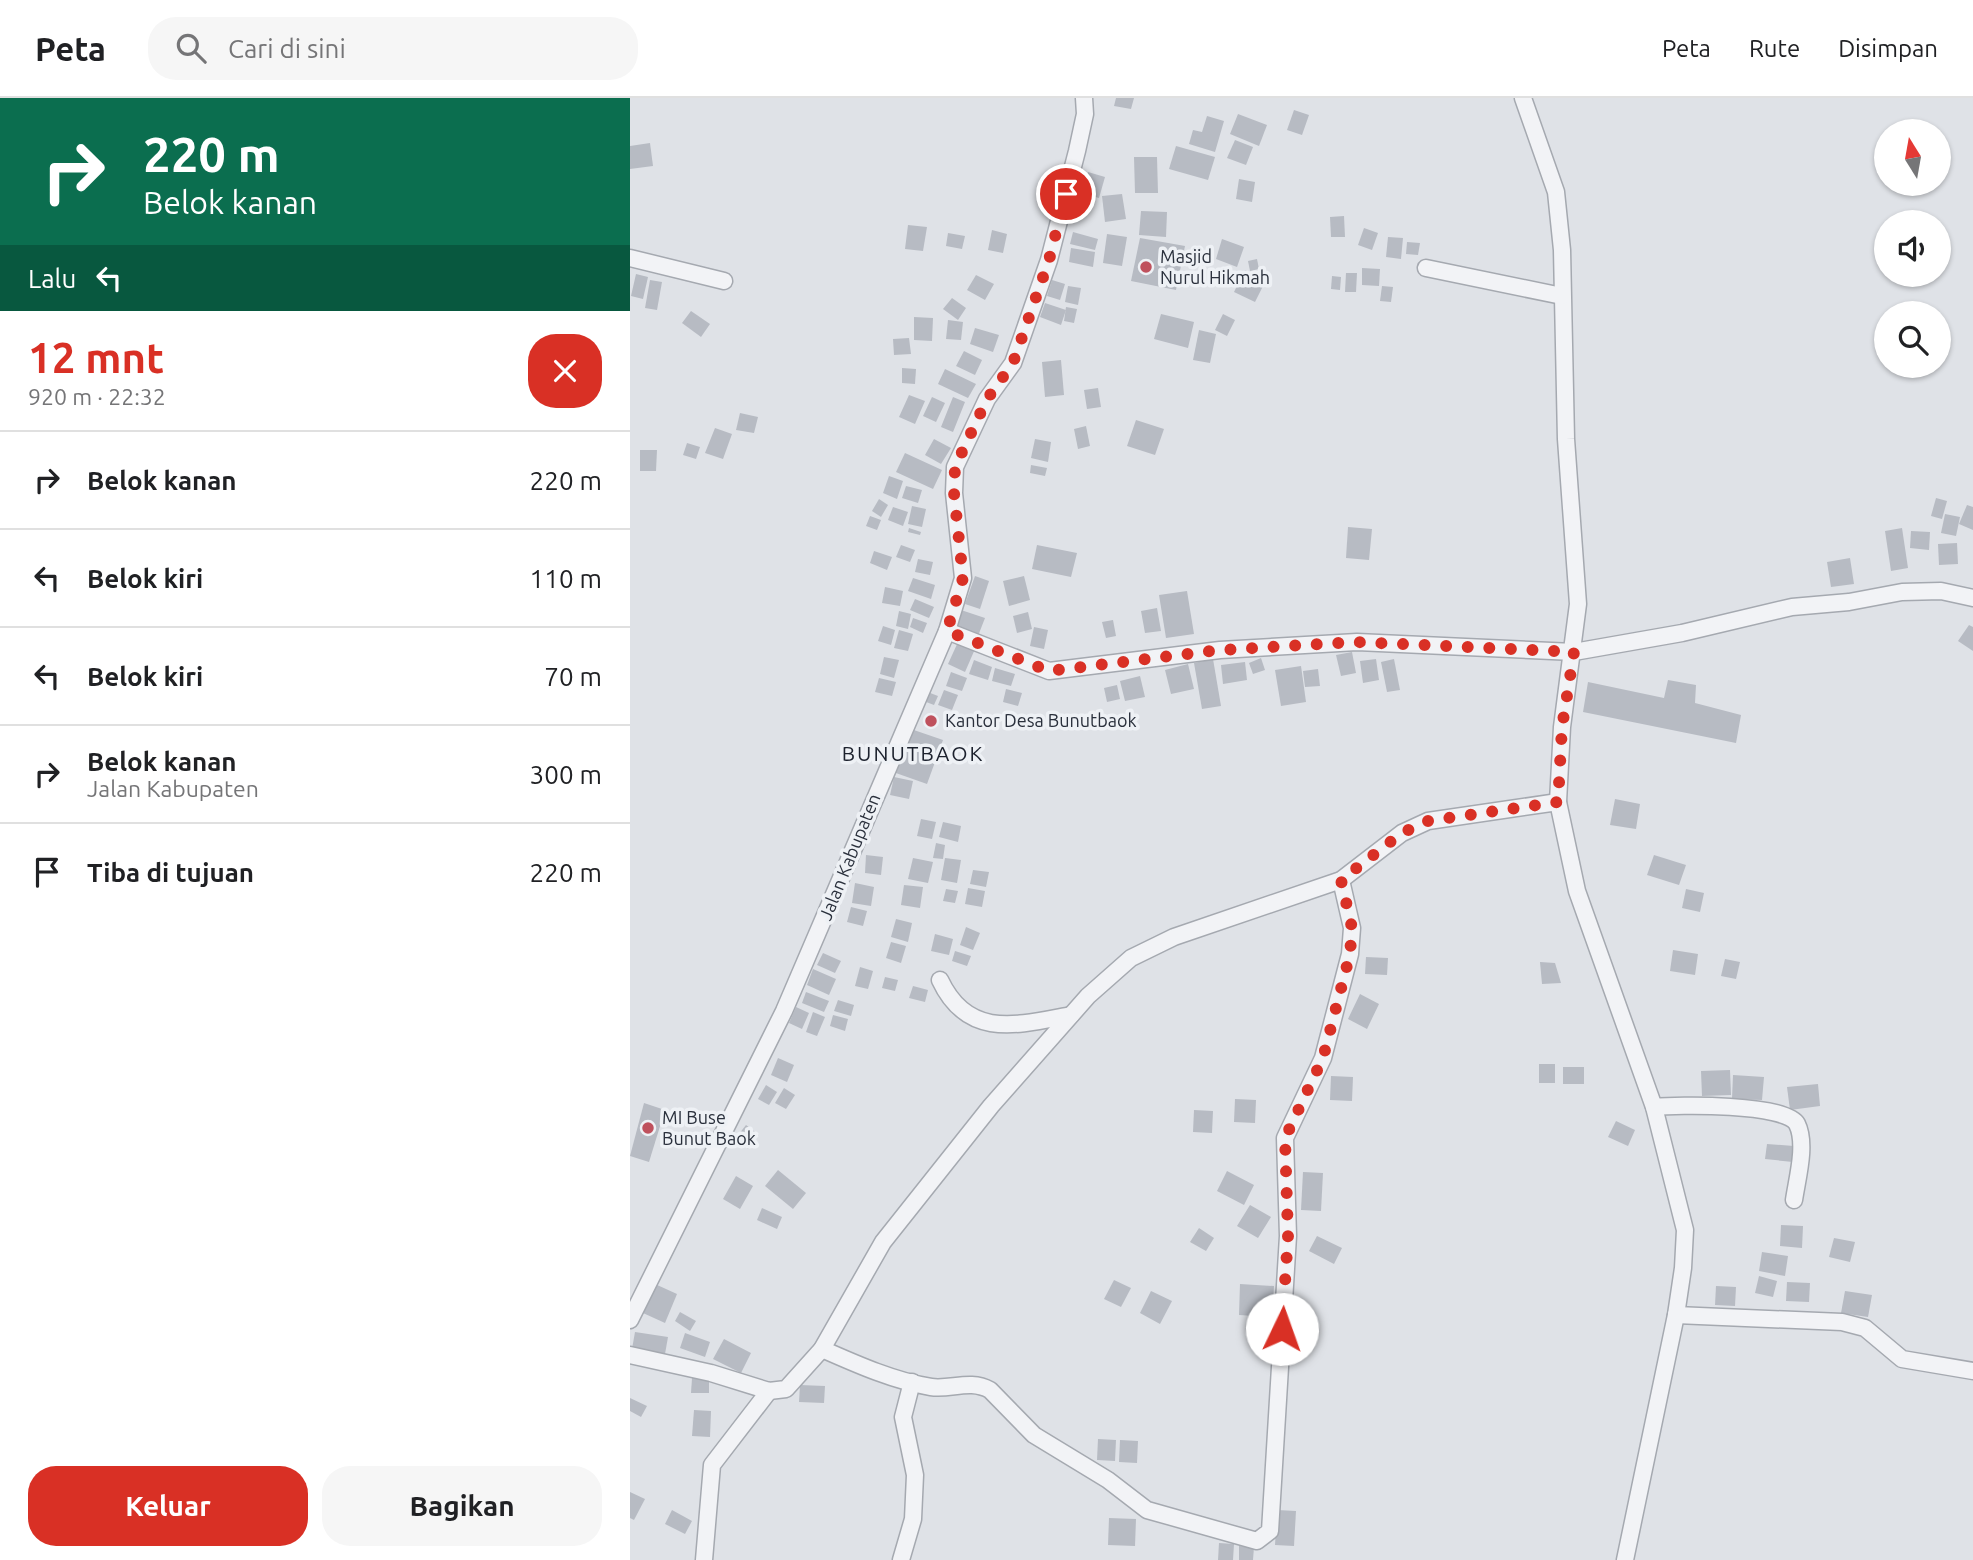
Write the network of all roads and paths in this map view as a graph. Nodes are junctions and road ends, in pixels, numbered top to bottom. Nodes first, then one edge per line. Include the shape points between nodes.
1 (1084, 98) edge
2 (1522, 98) edge
3 (630, 258) edge
4 (1426, 268) dead end
5 (723, 281) dead end
6 (1562, 296) junction
7 (1973, 598) edge
8 (947, 631) junction
9 (1574, 652) junction
10 (1558, 802) junction
11 (1341, 880) junction
12 (940, 980) dead end
13 (1072, 1016) junction
14 (1654, 1107) junction
15 (1794, 1200) dead end
16 (1676, 1315) junction
17 (630, 1320) edge
18 (822, 1349) junction
19 (630, 1355) edge
20 (1973, 1371) edge
21 (912, 1382) junction
22 (769, 1391) junction
23 (704, 1560) edge
24 (901, 1560) edge
25 (1625, 1560) edge

1 - 8 street, Jalan Kabupaten via 1077,151 1049,260 1013,363 987,399 955,467 963,578
2 - 6 street via 1556,192
3 - 5 street
4 - 6 street
6 - 9 street via 1578,604
7 - 9 street via 1941,591 1902,592 1792,607
8 - 9 street via 1049,671 1220,650 1357,642
8 - 17 street, Jalan Kabupaten via 785,1010
9 - 10 street via 1562,727
10 - 11 street via 1428,821 1402,833
10 - 14 street via 1577,891
11 - 13 street via 1174,937 1131,958
11 - 21 street via 1352,928 1350,954 1323,1058 1285,1138 1288,1236 1267,1537 1257,1541 1147,1510 1034,1435 981,1385 936,1388
12 - 13 street via 948,998 982,1022 1009,1026
13 - 18 street via 991,1106 883,1242
14 - 15 street via 1695,1103 1793,1119 1799,1127 1800,1154
14 - 16 street via 1685,1230
16 - 20 street via 1842,1322 1865,1328 1902,1359
16 - 25 street
18 - 21 street
18 - 22 street via 786,1389
19 - 22 street
21 - 24 street via 903,1417 915,1475 913,1519
22 - 23 street via 712,1465

